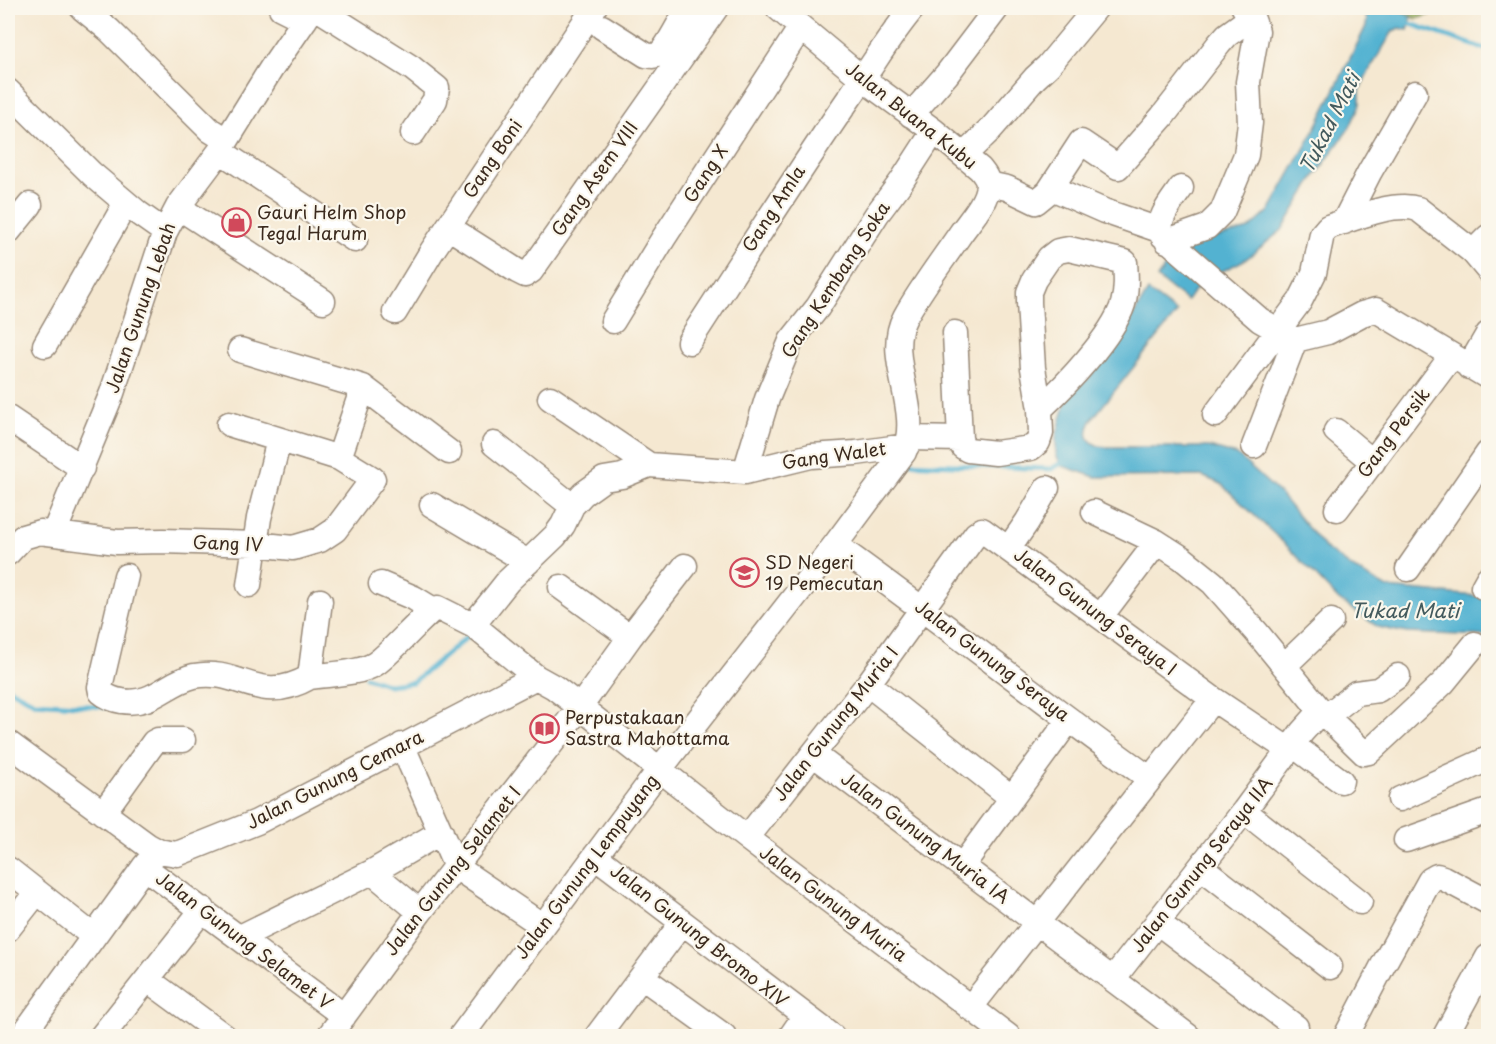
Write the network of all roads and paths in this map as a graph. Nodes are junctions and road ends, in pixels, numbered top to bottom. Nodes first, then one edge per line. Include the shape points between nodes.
1 (82, 8) edge
2 (281, 8) edge
3 (688, 8) edge
4 (716, 8) edge
5 (913, 8) edge
6 (998, 8) edge
7 (1096, 8) edge
8 (312, 12) edge
9 (1248, 12) edge
10 (789, 14) edge
11 (598, 17) edge
12 (863, 79) junction
13 (1415, 93) dead end
14 (9, 95) edge
15 (911, 115) junction
16 (933, 131) junction
17 (413, 133) dead end
18 (223, 145) junction
19 (964, 155) junction
20 (988, 184) junction
21 (1181, 188) dead end
22 (1049, 191) junction
23 (126, 203) junction
24 (30, 205) dead end
25 (178, 207) junction
26 (1344, 222) junction
27 (448, 227) junction
28 (8, 232) edge
29 (165, 232) junction
30 (1167, 239) junction
31 (355, 240) dead end
32 (1483, 253) edge
33 (323, 301) dead end
34 (395, 312) dead end
35 (613, 321) dead end
36 (955, 333) dead end
37 (1488, 334) edge
38 (1286, 336) junction
39 (689, 342) dead end
40 (45, 345) dead end
41 (240, 351) dead end
42 (1470, 367) edge
43 (363, 387) junction
44 (550, 398) dead end
45 (1040, 409) junction
46 (1215, 415) dead end
47 (8, 418) edge
48 (229, 424) dead end
49 (1336, 431) dead end
50 (279, 440) junction
51 (960, 440) junction
52 (494, 444) dead end
53 (1254, 446) dead end
54 (449, 452) dead end
55 (1488, 453) edge
56 (901, 454) junction
57 (339, 458) junction
58 (1373, 462) junction
59 (649, 465) junction
60 (82, 468) junction
61 (745, 472) junction
62 (1047, 488) dead end
63 (432, 505) dead end
64 (572, 506) junction
65 (1337, 509) dead end
66 (1095, 512) dead end
67 (54, 533) junction
68 (1156, 542) junction
69 (255, 544) junction
70 (835, 545) junction
71 (1009, 548) junction
72 (8, 553) edge
73 (528, 562) junction
74 (685, 566) dead end
75 (1408, 569) dead end
76 (126, 576) dead end
77 (381, 584) dead end
78 (249, 585) dead end
79 (561, 587) dead end
80 (320, 602) dead end
81 (923, 608) junction
82 (432, 609) junction
83 (1101, 616) junction
84 (1331, 621) dead end
85 (478, 630) junction
86 (630, 637) junction
87 (1475, 644) dead end
88 (1284, 666) junction
89 (1398, 676) dead end
90 (310, 677) junction
91 (536, 677) junction
92 (868, 684) junction
93 (1213, 699) junction
94 (580, 707) junction
95 (1324, 713) junction
96 (1069, 720) junction
97 (183, 740) dead end
98 (8, 743) edge
99 (402, 745) junction
100 (1291, 747) junction
101 (813, 754) junction
102 (1488, 759) edge
103 (660, 769) junction
104 (1149, 778) junction
105 (1341, 781) dead end
106 (1012, 798) junction
107 (1400, 799) dead end
108 (1244, 811) junction
109 (1488, 811) edge
110 (104, 813) junction
111 (441, 832) junction
112 (747, 838) junction
113 (1406, 840) dead end
114 (595, 856) junction
115 (151, 859) junction
116 (962, 866) junction
117 (456, 867) junction
118 (1201, 867) junction
119 (8, 869) edge
120 (372, 872) junction
121 (36, 892) junction
122 (1360, 902) dead end
123 (1488, 902) edge
124 (203, 909) junction
125 (420, 912) junction
126 (1036, 922) junction
127 (1157, 922) junction
128 (682, 923) junction
129 (543, 926) junction
130 (8, 929) edge
131 (93, 936) junction
132 (240, 938) junction
133 (1488, 957) edge
134 (1330, 968) dead end
135 (642, 976) junction
136 (148, 980) junction
137 (1113, 980) junction
138 (970, 1008) junction
139 (344, 1016) junction
140 (797, 1027) edge
141 (1296, 1027) dead end
142 (106, 1035) edge
143 (22, 1036) edge
144 (224, 1036) edge
145 (329, 1036) edge
146 (461, 1036) edge
147 (597, 1036) edge
148 (724, 1036) edge
149 (832, 1036) edge
150 (1008, 1036) edge
151 (1188, 1036) edge
152 (1346, 1036) edge
153 (1445, 1036) edge

1 - 18 street via 109,30
2 - 8 street
3 - 11 street via 664,48 653,56 646,55
4 - 27 street, Gang Asem VIII via 531,272 517,271
5 - 12 street, Gang Amla
6 - 15 street
7 - 19 street via 1048,66
8 - 17 street via 412,68 437,88 435,100
8 - 18 street, Jalan Gunung Lebah
9 - 22 street via 1118,167 1081,142
9 - 30 street via 1257,31 1248,82 1250,123 1246,155 1222,212 1207,227
10 - 12 street, Jalan Buana Kubu
10 - 35 street, Gang X
11 - 27 street, Gang Boni
12 - 15 street, Jalan Buana Kubu
12 - 39 street, Gang Amla via 803,164
13 - 26 street
14 - 23 street
15 - 16 street, Jalan Buana Kubu
16 - 19 street, Jalan Buana Kubu
16 - 61 street, Gang Kembang Soka via 818,307 791,341 767,399
18 - 25 street, Jalan Gunung Lebah
18 - 31 street
19 - 20 street, Jalan Buana Kubu via 980,169
20 - 22 street via 1036,202
20 - 56 street, Jalan Buana Kubu via 974,215 901,325 898,340 907,404
21 - 30 street via 1167,209
22 - 30 street via 1062,192
23 - 29 street
23 - 40 street
24 - 28 street
25 - 29 street, Jalan Gunung Lebah
25 - 33 street
26 - 32 street via 1409,206
26 - 38 street via 1322,234 1314,273
27 - 34 street, Gang Boni
29 - 60 street, Jalan Gunung Lebah via 112,393
30 - 38 street via 1260,320
36 - 51 street
37 - 42 street, Gang Persik
38 - 42 street via 1328,332 1377,310
38 - 46 street
38 - 53 street
41 - 43 street
42 - 58 street, Gang Persik
43 - 54 street
43 - 57 street
44 - 59 street
45 - 45 street via 1030,336 1029,292 1034,280 1058,251 1069,249 1125,262 1126,287 1116,320 1067,384
45 - 51 street via 1041,433 1031,448 996,453 968,450
47 - 60 street
48 - 50 street
49 - 58 street
50 - 57 street
50 - 69 street
51 - 56 street, Gang Walet
52 - 64 street
55 - 75 street
56 - 61 street, Gang Walet via 811,456
56 - 70 street, Jalan Gunung Lempuyang
57 - 69 street, Gang IV via 374,479 335,530 320,540 293,548
58 - 65 street, Gang Persik
59 - 61 street, Gang Walet
59 - 64 street, Gang Walet via 598,483
60 - 67 street, Jalan Gunung Lebah
62 - 71 street
63 - 73 street
64 - 73 street, Gang Walet via 555,536
66 - 68 street
67 - 69 street, Gang IV via 117,542
67 - 72 street, Gang IV via 23,537
68 - 83 street
68 - 88 street via 1213,583
69 - 78 street
70 - 81 street, Jalan Gunung Seraya
70 - 103 street, Jalan Gunung Lempuyang
71 - 81 street, Jalan Gunung Seraya I via 986,531 980,531
71 - 83 street, Jalan Gunung Seraya I
73 - 85 street, Gang Walet via 508,581
74 - 86 street, Jalan Gunung Selamet I
76 - 90 street via 100,687 111,699 143,702 195,676 231,678 272,690
77 - 82 street
79 - 86 street
80 - 90 street
81 - 92 street, Jalan Gunung Muria I
81 - 96 street, Jalan Gunung Seraya
82 - 85 street via 438,608
82 - 90 street via 375,664
83 - 93 street, Jalan Gunung Seraya I
84 - 88 street
85 - 91 street
86 - 94 street, Jalan Gunung Selamet I
87 - 95 street via 1443,683 1369,752 1361,752
88 - 95 street
89 - 95 street, Jalan Gunung Seraya IIA via 1378,690 1356,693
91 - 94 street
91 - 99 street, Jalan Gunung Cemara
92 - 101 street, Jalan Gunung Muria I
92 - 106 street
93 - 100 street, Jalan Gunung Seraya I
93 - 104 street
94 - 103 street
94 - 117 street, Jalan Gunung Selamet I
95 - 100 street, Jalan Gunung Seraya IIA
96 - 104 street, Jalan Gunung Seraya
96 - 106 street
97 - 110 street via 154,742
98 - 110 street
99 - 111 street
99 - 115 street, Jalan Gunung Cemara via 257,822 177,854
100 - 105 street, Jalan Gunung Seraya I
100 - 108 street, Jalan Gunung Seraya IIA
101 - 112 street, Jalan Gunung Muria I
101 - 116 street, Jalan Gunung Muria IA
102 - 107 street
103 - 112 street, Jalan Gunung Muria
103 - 114 street, Jalan Gunung Lempuyang
104 - 126 street
106 - 116 street
108 - 118 street, Jalan Gunung Seraya IIA
108 - 122 street
109 - 113 street
110 - 115 street
111 - 117 street
111 - 120 street
112 - 138 street, Jalan Gunung Muria
114 - 128 street, Jalan Gunung Bromo XIV
114 - 129 street, Jalan Gunung Lempuyang
115 - 124 street, Jalan Gunung Selamet V
115 - 131 street
116 - 126 street, Jalan Gunung Muria IA
117 - 125 street, Jalan Gunung Selamet I
117 - 129 street
118 - 127 street, Jalan Gunung Seraya IIA
118 - 134 street
119 - 121 street
120 - 125 street
120 - 132 street
121 - 130 street
121 - 131 street
123 - 152 street via 1443,878 1430,880
124 - 132 street, Jalan Gunung Selamet V
124 - 136 street
125 - 139 street, Jalan Gunung Selamet I
126 - 137 street, Jalan Gunung Muria IA
126 - 138 street
127 - 137 street, Jalan Gunung Seraya IIA
127 - 141 street
128 - 135 street
128 - 140 street, Jalan Gunung Bromo XIV
129 - 146 street, Jalan Gunung Lempuyang
131 - 143 street
132 - 139 street, Jalan Gunung Selamet V
133 - 153 street
135 - 147 street
135 - 148 street
136 - 142 street
136 - 144 street
137 - 151 street, Jalan Gunung Muria IA
138 - 150 street, Jalan Gunung Muria
139 - 145 street, Jalan Gunung Selamet I
140 - 149 street, Jalan Gunung Bromo XIV

